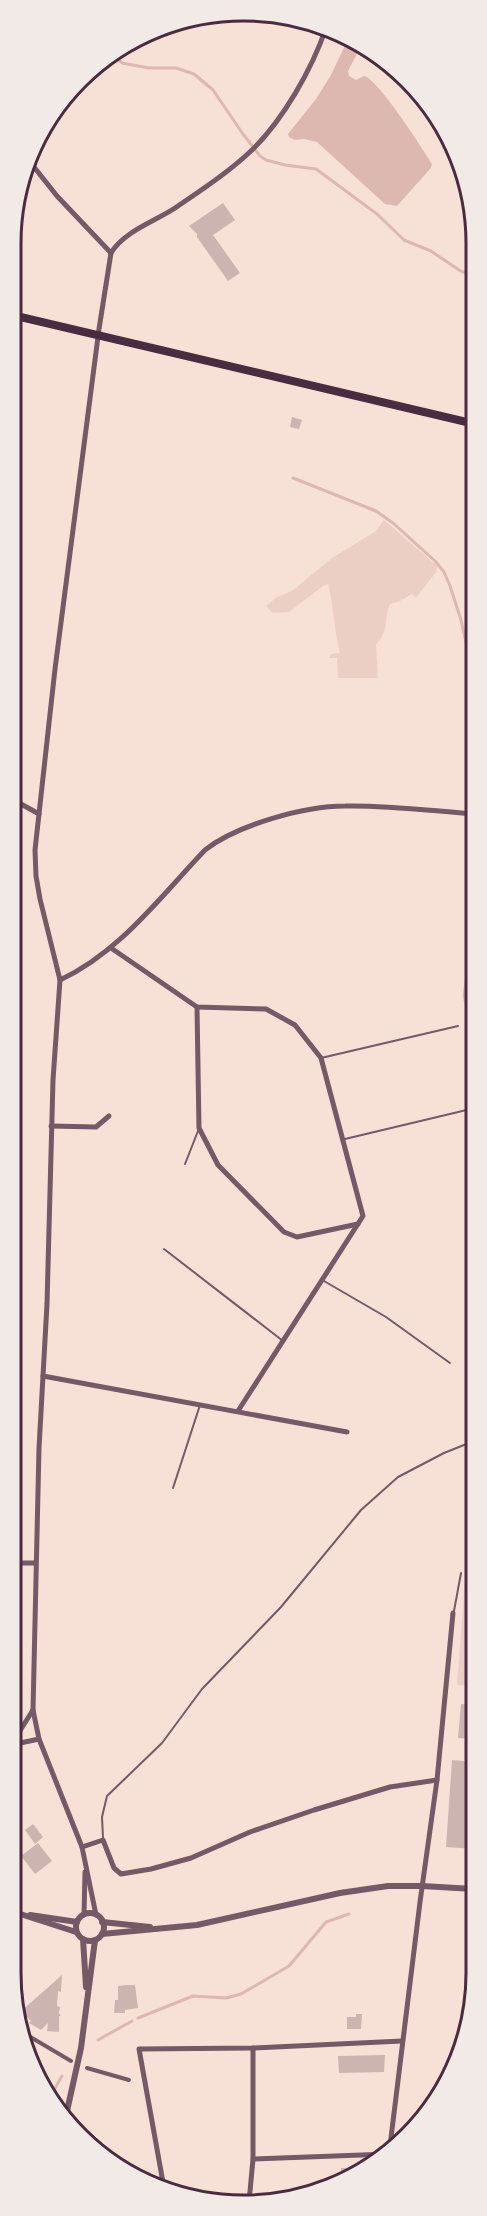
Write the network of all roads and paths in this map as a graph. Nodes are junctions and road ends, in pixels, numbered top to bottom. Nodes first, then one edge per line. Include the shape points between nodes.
1 (323, 36) edge
2 (35, 168) edge
3 (111, 254) junction
4 (21, 317) edge
5 (98, 336) junction
6 (466, 422) edge
7 (21, 804) edge
8 (39, 814) junction
9 (466, 814) edge
10 (111, 948) junction
11 (60, 980) junction
12 (197, 1007) junction
13 (458, 1026) dead end
14 (321, 1058) junction
15 (466, 1110) edge
16 (110, 1116) dead end
17 (51, 1126) junction
18 (199, 1128) junction
19 (342, 1140) junction
20 (185, 1164) dead end
21 (358, 1224) junction
22 (164, 1248) dead end
23 (322, 1279) junction
24 (283, 1341) junction
25 (450, 1363) dead end
26 (43, 1376) junction
27 (200, 1405) junction
28 (238, 1411) junction
29 (347, 1432) dead end
30 (466, 1443) edge
31 (173, 1488) dead end
32 (21, 1563) edge
33 (35, 1563) junction
34 (460, 1573) dead end
35 (453, 1613) joint
36 (33, 1710) junction
37 (21, 1729) edge
38 (39, 1739) junction
39 (21, 1743) edge
40 (437, 1780) junction
41 (104, 1840) junction
42 (82, 1847) junction
43 (85, 1858) junction
44 (422, 1886) junction
45 (466, 1889) edge
46 (21, 1913) edge
47 (21, 1914) edge
48 (84, 1915) junction
49 (96, 1915) junction
50 (77, 1922) junction
51 (102, 1922) junction
52 (162, 1928) junction
53 (76, 1932) junction
54 (102, 1934) junction
55 (82, 1940) junction
56 (95, 1940) junction
57 (86, 2013) junction
58 (31, 2037) edge
59 (402, 2042) junction
60 (253, 2048) junction
61 (71, 2061) dead end
62 (87, 2067) dead end
63 (129, 2080) dead end
64 (68, 2109) edge
65 (390, 2140) edge
66 (372, 2155) edge
67 (252, 2159) junction
68 (163, 2180) edge
69 (249, 2195) edge

1 - 3 street via 308,70 257,145 179,206 129,235
2 - 3 street
3 - 5 street
4 - 5 main road
5 - 6 main road
5 - 8 street
7 - 8 street
8 - 11 street via 36,876
9 - 10 street via 343,806 299,813 233,832 205,850
10 - 11 street
10 - 12 street
11 - 17 street
12 - 14 street via 266,1009 295,1025
12 - 18 street
13 - 14 lane
14 - 19 street
15 - 19 lane
16 - 17 street via 96,1127
17 - 26 street
18 - 20 lane
18 - 21 street via 218,1165 284,1232 297,1237
19 - 21 street via 363,1216
21 - 23 street
22 - 24 lane
23 - 24 street
23 - 25 lane via 386,1317
24 - 28 street
26 - 27 street
26 - 33 street
27 - 28 street
27 - 31 lane
28 - 29 street
30 - 41 lane via 398,1477 361,1510 281,1607 202,1689 162,1743 107,1796 102,1817
32 - 33 street
33 - 36 street
34 - 35 lane
35 - 40 street
36 - 37 street
36 - 38 street
38 - 39 street
38 - 42 street
40 - 41 street via 390,1787 314,1809 191,1858 151,1869 122,1874 114,1868
40 - 44 street
41 - 42 street
42 - 43 street
43 - 48 street
43 - 49 street
44 - 45 street
44 - 52 street via 340,1893 197,1925
44 - 59 street
46 - 50 street
47 - 53 street
48 - 49 street
48 - 50 street
49 - 51 street
50 - 53 street
51 - 52 street
51 - 54 street
52 - 54 street
53 - 55 street
54 - 56 street
55 - 56 street
55 - 57 street
56 - 57 street
57 - 64 street
58 - 61 street
59 - 60 street
59 - 65 street
60 - 67 street
60 - 68 street via 139,2049
62 - 63 street
66 - 67 street
67 - 69 street

